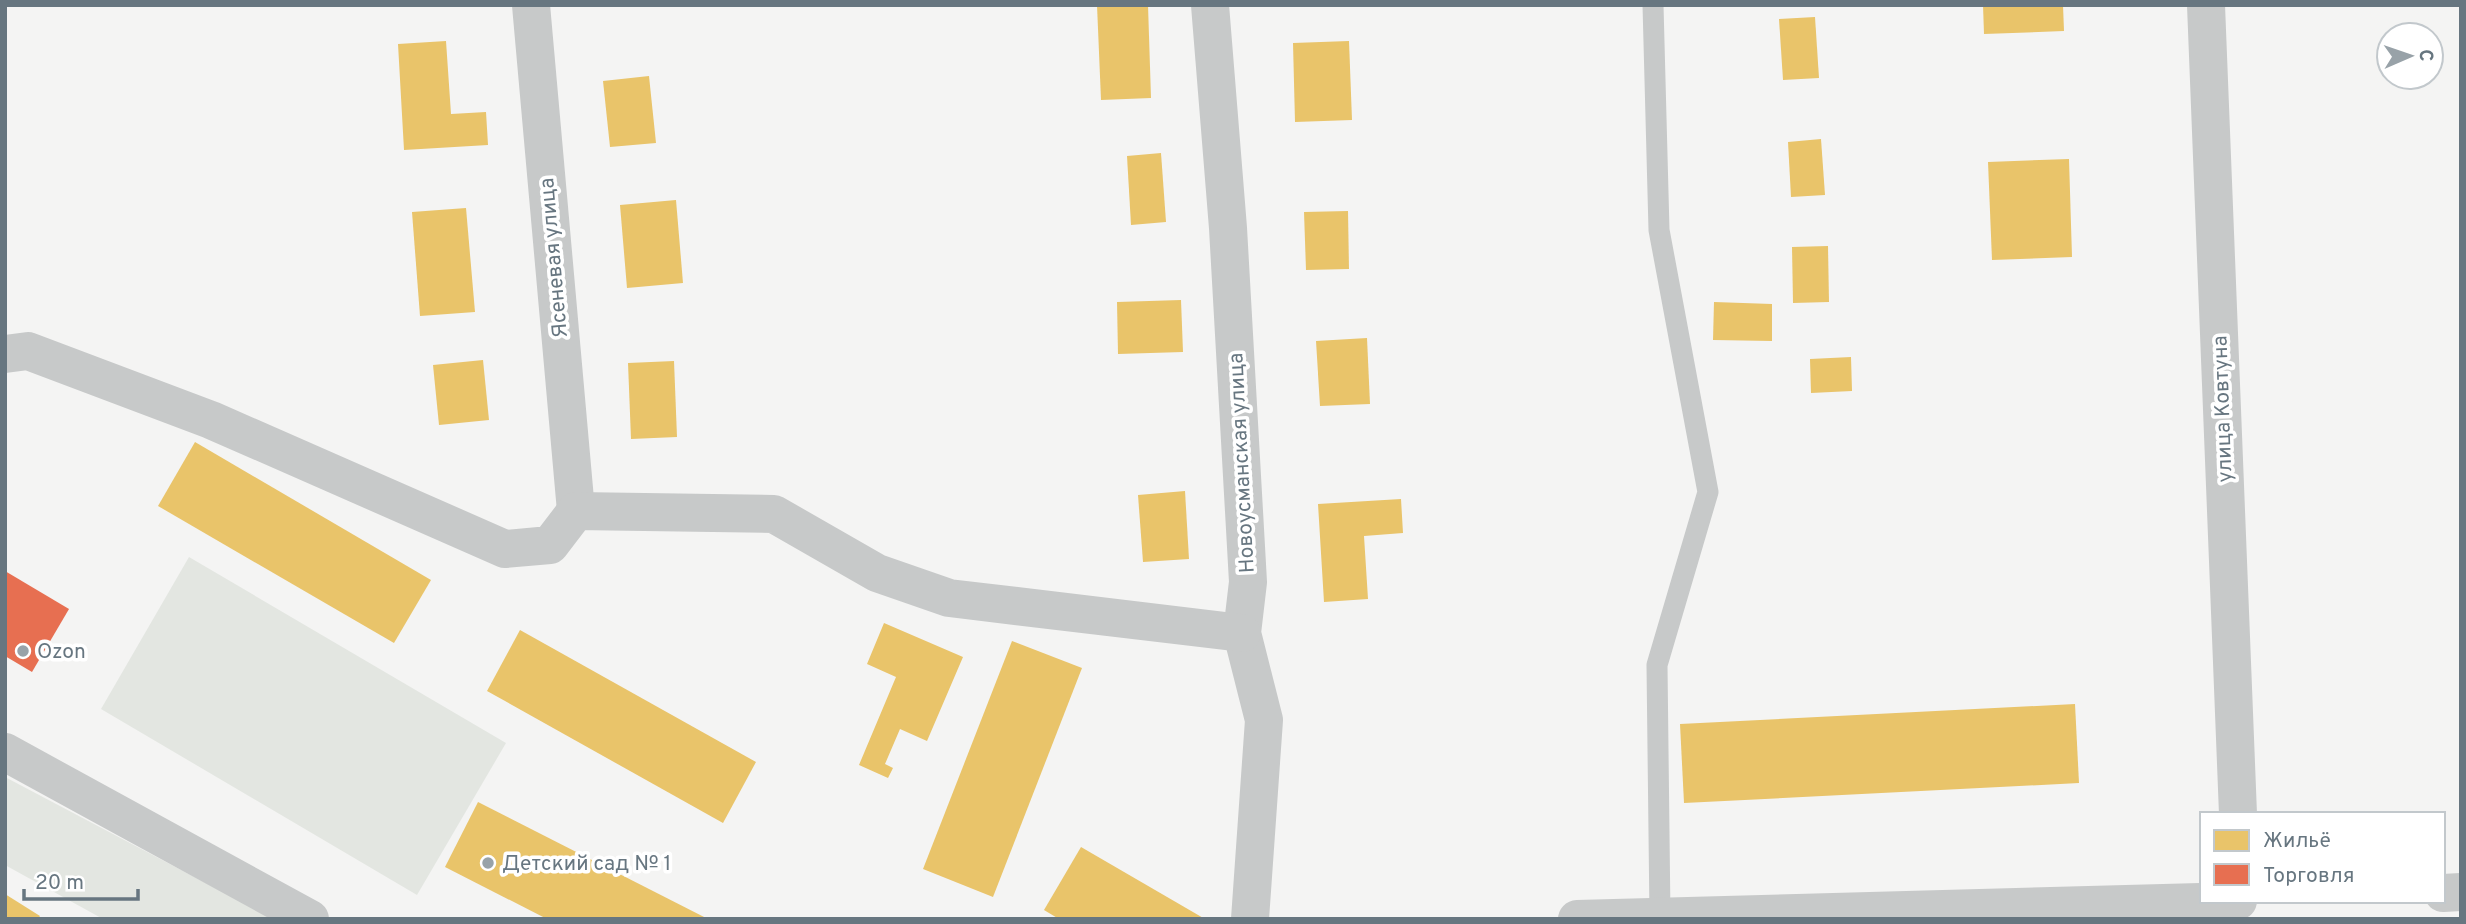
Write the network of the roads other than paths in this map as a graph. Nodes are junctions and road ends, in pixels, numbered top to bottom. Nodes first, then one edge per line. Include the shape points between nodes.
1 (531, 5) edge
2 (1210, 5) edge
3 (1653, 5) edge
4 (2206, 5) edge
5 (5, 354) edge
6 (576, 511) junction
7 (1242, 634) junction
8 (5, 752) edge
9 (2238, 812) edge
10 (2200, 902) edge
11 (1660, 917) junction
12 (310, 919) edge
13 (1250, 919) edge
14 (1577, 919) edge

1 - 6 street, Ясеневая улица
2 - 7 street, Новоусманская улица via 1248,582
3 - 11 lane via 1659,230 1708,492 1657,665
4 - 9 street, улица Ковтуна
5 - 6 street via 28,351 211,420 505,549 550,545
6 - 7 street via 774,514 877,573 949,598
7 - 13 street, Новоусманская улица via 1264,720
8 - 12 street
10 - 11 street
11 - 14 street

